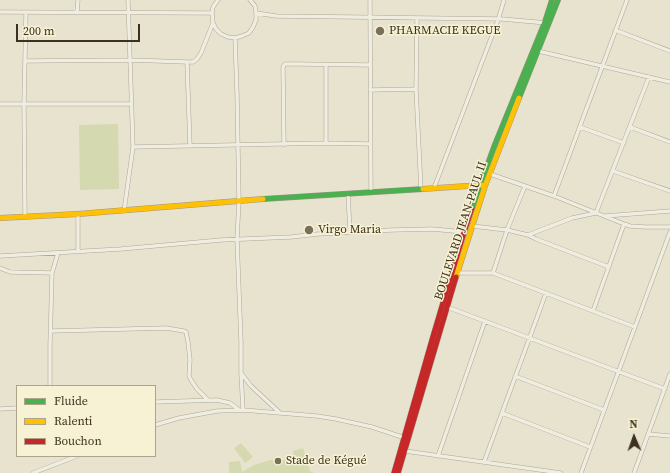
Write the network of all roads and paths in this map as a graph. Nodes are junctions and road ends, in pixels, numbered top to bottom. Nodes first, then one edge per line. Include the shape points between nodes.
1 (78, 0) edge
2 (128, 0) edge
3 (218, 0) edge
4 (250, 0) edge
5 (370, 0) edge
6 (504, 0) edge
7 (552, 0) edge
8 (558, 0) edge
9 (626, 0) edge
10 (0, 12) edge
11 (26, 12) junction
12 (77, 13) junction
13 (129, 13) junction
14 (212, 13) junction
15 (256, 13) junction
16 (370, 17) junction
17 (417, 18) junction
18 (498, 20) junction
19 (213, 23) junction
20 (547, 23) junction
21 (615, 30) junction
22 (235, 38) junction
23 (538, 51) junction
24 (670, 51) edge
25 (130, 60) junction
26 (25, 61) junction
27 (187, 62) junction
28 (326, 65) junction
29 (370, 65) junction
30 (602, 66) junction
31 (649, 77) junction
32 (670, 82) edge
33 (416, 89) junction
34 (370, 90) junction
35 (0, 104) edge
36 (24, 104) junction
37 (131, 104) junction
38 (580, 127) junction
39 (630, 127) junction
40 (670, 142) edge
41 (326, 143) junction
42 (624, 143) junction
43 (370, 144) junction
44 (238, 145) junction
45 (284, 145) junction
46 (190, 146) junction
47 (133, 147) junction
48 (613, 171) junction
49 (490, 174) junction
50 (483, 185) junction
51 (525, 186) junction
52 (434, 188) junction
53 (421, 189) junction
54 (670, 191) edge
55 (371, 192) junction
56 (348, 194) junction
57 (554, 196) junction
58 (239, 201) junction
59 (124, 211) junction
60 (670, 211) edge
61 (596, 213) junction
62 (78, 214) junction
63 (25, 216) junction
64 (604, 216) junction
65 (0, 218) edge
66 (624, 224) junction
67 (472, 226) junction
68 (670, 227) edge
69 (508, 230) junction
70 (350, 232) junction
71 (464, 232) junction
72 (670, 232) edge
73 (528, 235) junction
74 (237, 239) junction
75 (78, 252) junction
76 (58, 253) junction
77 (0, 256) edge
78 (609, 267) junction
79 (0, 268) edge
80 (52, 273) junction
81 (457, 273) junction
82 (493, 273) junction
83 (546, 293) junction
84 (447, 307) junction
85 (592, 311) junction
86 (485, 321) junction
87 (635, 327) junction
88 (51, 331) junction
89 (529, 338) junction
90 (618, 372) junction
91 (241, 373) junction
92 (670, 374) edge
93 (516, 376) junction
94 (50, 385) edge
95 (664, 389) junction
96 (208, 400) junction
97 (156, 402) edge
98 (16, 408) edge
99 (0, 409) edge
100 (241, 410) junction
101 (604, 410) junction
102 (279, 412) junction
103 (502, 413) junction
104 (156, 425) edge
105 (648, 434) junction
106 (670, 436) edge
107 (406, 438) junction
108 (590, 447) junction
109 (405, 451) junction
110 (438, 456) junction
111 (74, 457) edge
112 (484, 462) junction
113 (540, 472) edge
114 (33, 473) edge
115 (394, 473) edge
116 (398, 473) edge
117 (561, 473) edge
118 (581, 473) edge
119 (634, 473) edge

1 - 12 street
2 - 13 street
3 - 14 street
4 - 15 street
5 - 16 street
6 - 18 street
7 - 20 main road, BOULEVARD JEAN-PAUL II
8 - 20 main road, BOULEVARD JEAN-PAUL II
9 - 21 street
10 - 11 street
11 - 12 street
11 - 26 street
12 - 13 street
13 - 14 street
13 - 25 street
14 - 19 street
15 - 16 street via 276,16
15 - 22 street via 254,27 249,33
16 - 17 street
16 - 29 street
17 - 18 street
17 - 33 street
18 - 20 street
18 - 52 street
19 - 22 street via 221,34
19 - 27 street via 197,59
20 - 23 main road, BOULEVARD JEAN-PAUL II
20 - 50 main road, BOULEVARD JEAN-PAUL II via 506,116
21 - 24 street
21 - 30 street
22 - 44 street
23 - 30 street
23 - 49 main road, BOULEVARD JEAN-PAUL II
25 - 26 street
25 - 27 street
25 - 37 street
26 - 36 street
27 - 46 street
28 - 29 street
28 - 41 street
28 - 45 street via 284,65
29 - 34 street
30 - 31 street
30 - 38 street
31 - 32 street
31 - 39 street
33 - 34 street
33 - 53 street
34 - 43 street
35 - 36 street
36 - 37 street
36 - 63 street
37 - 47 street
38 - 42 street
38 - 57 street
39 - 40 street
39 - 42 street
41 - 43 street
41 - 45 street
42 - 48 street
43 - 55 street
44 - 45 street
44 - 46 street
44 - 58 street
46 - 47 street
47 - 59 street
48 - 54 street
48 - 61 street
49 - 50 main road, BOULEVARD JEAN-PAUL II
49 - 51 street
50 - 52 main road
50 - 67 main road, BOULEVARD JEAN-PAUL II
50 - 71 main road, BOULEVARD JEAN-PAUL II
51 - 57 street
51 - 69 street
52 - 53 main road
53 - 55 main road
55 - 56 main road
56 - 58 main road
56 - 70 street
57 - 61 street
58 - 59 main road
58 - 74 street
59 - 62 main road
60 - 64 street
61 - 64 street
61 - 73 street via 572,218
62 - 63 main road
62 - 75 street
63 - 65 main road
64 - 66 street
66 - 68 street
66 - 78 street
67 - 69 street
67 - 81 main road, BOULEVARD JEAN-PAUL II
69 - 73 street
69 - 82 street
70 - 71 street via 432,229
70 - 74 street
71 - 107 main road, BOULEVARD JEAN-PAUL II
72 - 87 street
73 - 78 street
74 - 75 street
74 - 91 street
75 - 76 street
76 - 77 street
76 - 80 street
78 - 85 street
79 - 80 street via 10,272
80 - 88 street
81 - 82 street
81 - 84 main road, BOULEVARD JEAN-PAUL II
82 - 83 street
83 - 85 street
83 - 89 street
84 - 86 street
84 - 107 main road, BOULEVARD JEAN-PAUL II
85 - 87 street
86 - 89 street
86 - 110 street
87 - 90 street
88 - 94 street
88 - 96 street via 166,328 184,331 190,360 189,376
89 - 90 street
89 - 93 street
90 - 95 street
90 - 101 street
91 - 100 street
91 - 102 street
92 - 95 street
93 - 101 street
93 - 103 street
95 - 105 street
96 - 97 street
96 - 100 street via 230,403
98 - 99 street
100 - 102 street
100 - 104 street via 217,411
101 - 108 street
102 - 107 street via 336,419
103 - 108 street
103 - 112 street
105 - 106 street
105 - 119 street
107 - 109 main road, BOULEVARD JEAN-PAUL II
107 - 115 main road, BOULEVARD JEAN-PAUL II
108 - 118 street
109 - 110 street
109 - 116 main road, BOULEVARD JEAN-PAUL II
110 - 112 street
111 - 114 street
112 - 113 street
113 - 117 street

